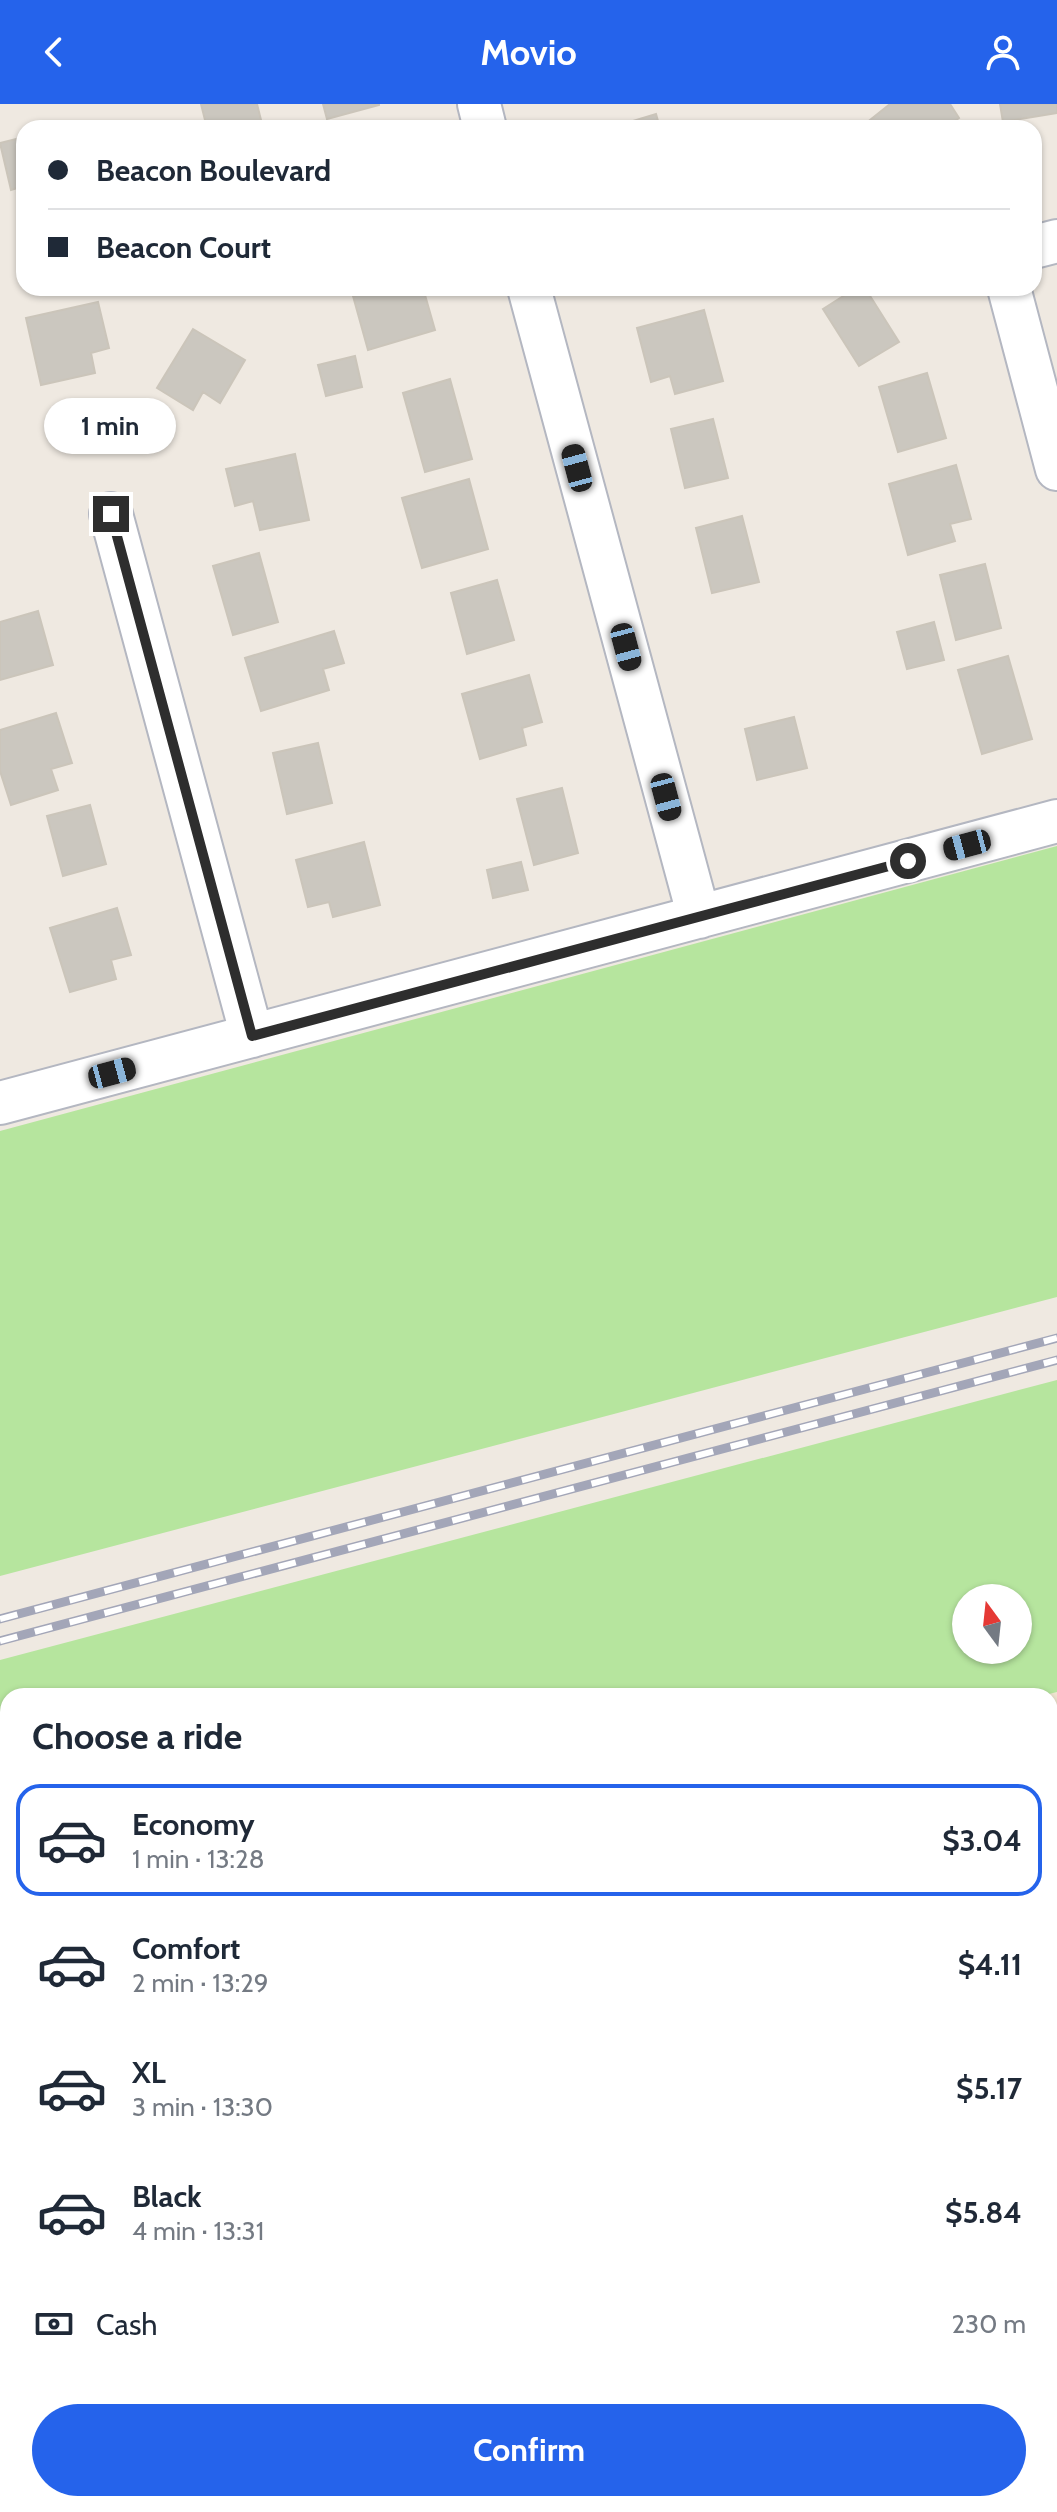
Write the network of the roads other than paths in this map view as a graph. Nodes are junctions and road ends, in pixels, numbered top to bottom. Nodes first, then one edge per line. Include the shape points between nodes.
1 (531, 296) edge
2 (1011, 296) edge
3 (1057, 469) edge
4 (111, 514) dead end
5 (1057, 821) edge
6 (699, 917) junction
7 (252, 1036) junction
8 (0, 1103) edge

1 - 6 street
2 - 3 street
4 - 7 street
5 - 6 street
6 - 7 street
7 - 8 street

